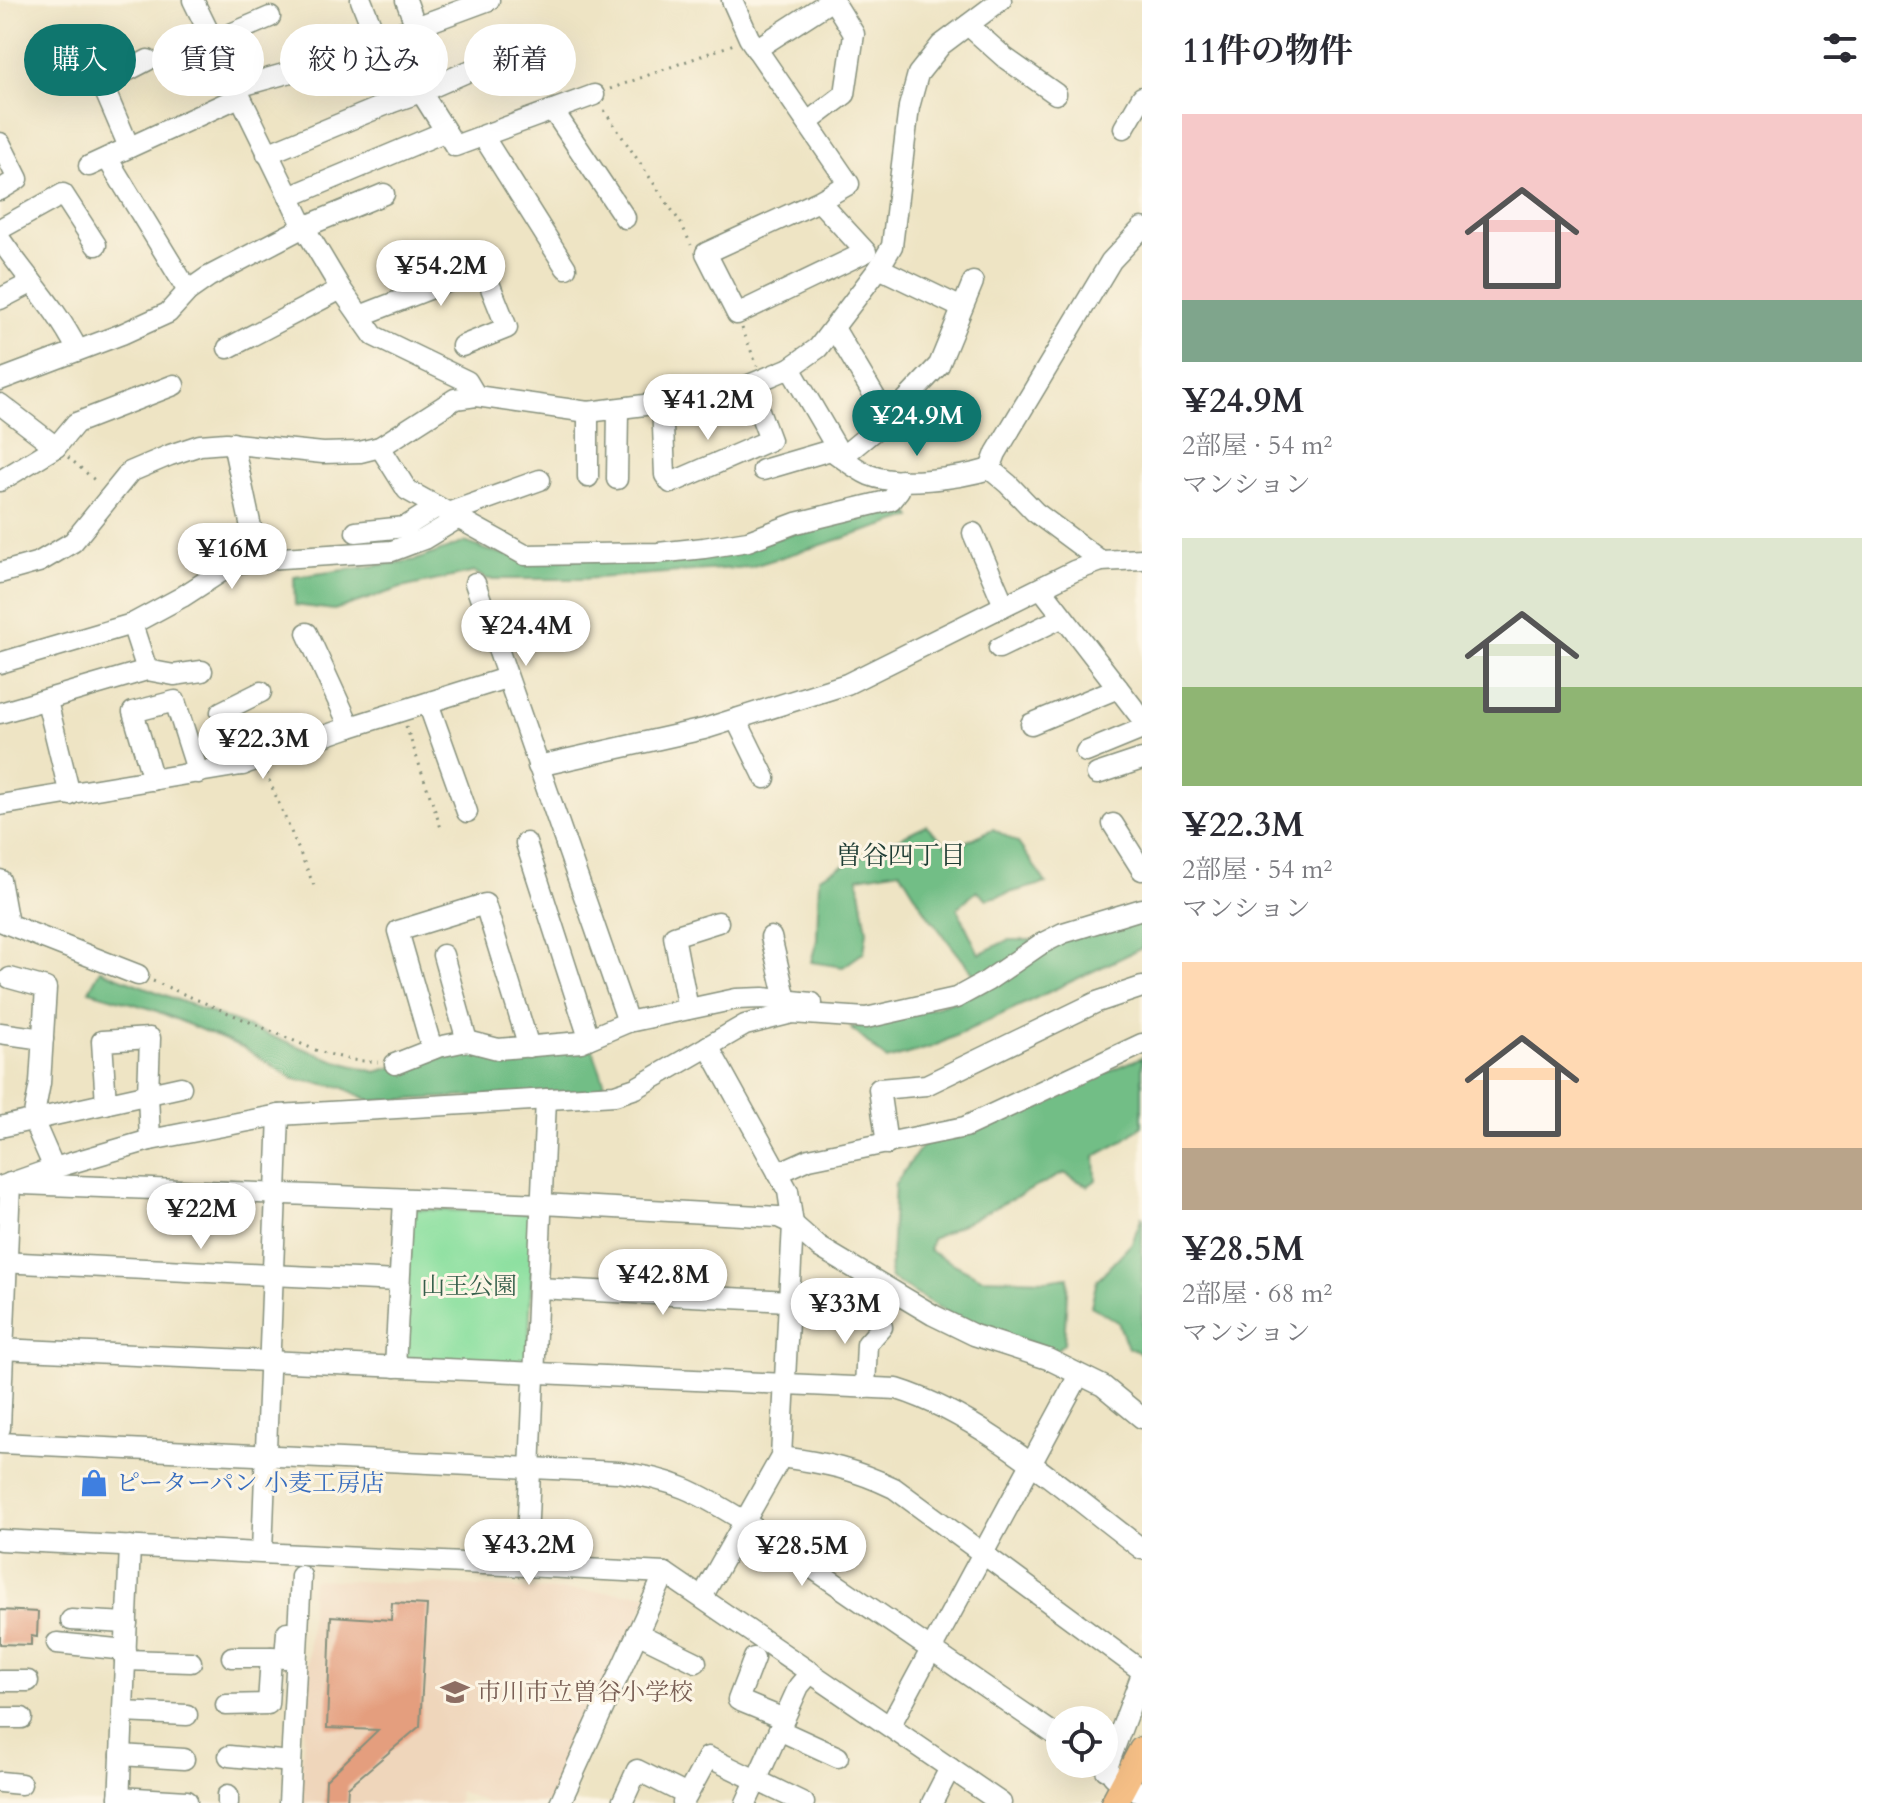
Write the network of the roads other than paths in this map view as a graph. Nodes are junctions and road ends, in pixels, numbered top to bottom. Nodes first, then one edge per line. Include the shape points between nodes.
1 (193, 0) edge
2 (361, 0) edge
3 (406, 0) edge
4 (489, 0) edge
5 (732, 0) edge
6 (833, 0) edge
7 (1001, 0) edge
8 (270, 17) dead end
9 (204, 24) edge
10 (254, 24) edge
11 (370, 24) edge
12 (415, 24) edge
13 (424, 24) edge
14 (968, 25) junction
15 (753, 44) junction
16 (148, 60) dead end
17 (1056, 94) dead end
18 (594, 95) road end
19 (229, 96) edge
20 (239, 96) edge
21 (387, 96) edge
22 (410, 96) edge
23 (423, 96) edge
24 (1142, 97) edge
25 (390, 103) junction
26 (553, 110) junction
27 (808, 122) junction
28 (1124, 128) dead end
29 (444, 132) junction
30 (483, 136) junction
31 (0, 143) edge
32 (129, 147) junction
33 (267, 154) junction
34 (0, 190) edge
35 (384, 194) dead end
36 (289, 197) junction
37 (819, 201) junction
38 (625, 218) dead end
39 (304, 227) junction
40 (1142, 228) edge
41 (0, 229) edge
42 (0, 239) edge
43 (96, 245) dead end
44 (873, 260) junction
45 (566, 268) dead end
46 (973, 282) dead end
47 (31, 283) junction
48 (341, 289) junction
49 (188, 291) junction
50 (0, 299) edge
51 (962, 308) junction
52 (360, 316) junction
53 (834, 328) junction
54 (462, 346) dead end
55 (228, 348) dead end
56 (77, 349) junction
57 (790, 368) junction
58 (0, 380) edge
59 (756, 383) junction
60 (174, 385) dead end
61 (476, 396) junction
62 (662, 403) junction
63 (0, 404) edge
64 (618, 409) junction
65 (588, 412) junction
66 (888, 419) junction
67 (233, 443) junction
68 (56, 447) junction
69 (380, 447) junction
70 (842, 457) junction
71 (990, 469) junction
72 (763, 470) dead end
73 (588, 477) dead end
74 (617, 479) dead end
75 (540, 480) dead end
76 (901, 480) junction
77 (0, 481) edge
78 (447, 513) junction
79 (356, 532) dead end
80 (973, 533) dead end
81 (1142, 559) edge
82 (258, 560) junction
83 (1101, 561) junction
84 (0, 573) edge
85 (475, 583) dead end
86 (1041, 588) junction
87 (1004, 605) junction
88 (1063, 617) junction
89 (132, 624) junction
90 (307, 633) dead end
91 (999, 648) dead end
92 (0, 663) edge
93 (147, 670) junction
94 (202, 671) dead end
95 (506, 678) junction
96 (1118, 688) junction
97 (261, 692) dead end
98 (47, 701) junction
99 (428, 703) junction
100 (0, 713) edge
101 (736, 719) junction
102 (1142, 719) edge
103 (1031, 724) dead end
104 (350, 727) junction
105 (1142, 729) edge
106 (1086, 752) dead end
107 (1142, 759) edge
108 (252, 762) junction
109 (538, 766) junction
110 (198, 773) junction
111 (1097, 774) dead end
112 (765, 778) dead end
113 (153, 780) junction
114 (70, 795) junction
115 (0, 805) edge
116 (467, 812) dead end
117 (1113, 824) dead end
118 (526, 843) dead end
119 (1142, 870) edge
120 (0, 880) edge
121 (1142, 909) edge
122 (718, 922) dead end
123 (4, 923) edge
124 (771, 937) dead end
125 (443, 955) dead end
126 (138, 975) road end
127 (10, 978) dead end
128 (1142, 987) edge
129 (786, 1000) junction
130 (688, 1009) junction
131 (866, 1018) junction
132 (628, 1022) junction
133 (0, 1033) edge
134 (589, 1038) junction
135 (43, 1039) junction
136 (467, 1041) junction
137 (1142, 1044) edge
138 (708, 1046) junction
139 (529, 1047) junction
140 (432, 1049) junction
141 (395, 1064) road end
142 (181, 1087) dead end
143 (148, 1094) junction
144 (546, 1099) junction
145 (106, 1104) junction
146 (279, 1115) junction
147 (33, 1120) junction
148 (0, 1127) edge
149 (150, 1140) junction
150 (887, 1144) junction
151 (54, 1168) junction
152 (778, 1173) junction
153 (5, 1185) edge
154 (276, 1194) junction
155 (404, 1199) junction
156 (542, 1204) junction
157 (793, 1224) junction
158 (4, 1262) edge
159 (273, 1276) junction
160 (398, 1281) junction
161 (538, 1288) junction
162 (789, 1301) junction
163 (882, 1327) dead end
164 (2, 1350) edge
165 (269, 1362) junction
166 (395, 1367) junction
167 (534, 1372) junction
168 (1079, 1375) junction
169 (785, 1384) junction
170 (865, 1388) junction
171 (1142, 1418) edge
172 (0, 1428) edge
173 (0, 1443) edge
174 (266, 1456) junction
175 (781, 1457) junction
176 (1031, 1465) junction
177 (530, 1468) junction
178 (744, 1521) junction
179 (0, 1540) edge
180 (130, 1546) junction
181 (1142, 1549) edge
182 (262, 1552) junction
183 (982, 1553) junction
184 (526, 1564) junction
185 (665, 1573) junction
186 (296, 1577) dead end
187 (702, 1597) junction
188 (71, 1620) dead end
189 (127, 1623) junction
190 (637, 1633) junction
191 (57, 1643) dead end
192 (930, 1649) junction
193 (125, 1655) junction
194 (232, 1657) dead end
195 (284, 1658) junction
196 (754, 1658) dead end
197 (191, 1662) dead end
198 (696, 1662) dead end
199 (811, 1672) junction
200 (1142, 1673) edge
201 (0, 1681) edge
202 (28, 1681) dead end
203 (226, 1705) dead end
204 (123, 1712) junction
205 (187, 1715) dead end
206 (0, 1718) edge
207 (22, 1718) dead end
208 (782, 1725) junction
209 (890, 1726) junction
210 (1046, 1728) edge
211 (1142, 1750) edge
212 (121, 1755) junction
213 (229, 1756) dead end
214 (838, 1757) dead end
215 (184, 1759) dead end
216 (291, 1762) junction
217 (950, 1768) junction
218 (757, 1780) junction
219 (0, 1782) edge
220 (1117, 1783) edge
221 (21, 1784) dead end
222 (685, 1799) edge
223 (119, 1800) edge
224 (187, 1801) edge
225 (289, 1803) edge
226 (560, 1803) edge
227 (622, 1803) edge
228 (746, 1803) edge
229 (804, 1803) edge
230 (932, 1803) edge
231 (1001, 1803) edge

1 - 9 street
2 - 11 street
3 - 12 street
4 - 13 street
5 - 15 street
6 - 15 street
6 - 27 street via 854,34 845,94
7 - 14 street
8 - 10 street
14 - 17 street
14 - 44 street via 941,45 918,74 892,246
15 - 27 street
16 - 32 street via 102,84
18 - 26 street
19 - 32 street
20 - 33 street
21 - 25 street
22 - 25 street
23 - 29 street
24 - 28 street
25 - 33 street
26 - 30 street
26 - 38 street
27 - 37 street via 849,184
29 - 30 street via 455,146
29 - 36 street
30 - 45 street
31 - 34 street via 18,179
32 - 49 street via 98,162
33 - 36 street
35 - 39 street
36 - 39 street
37 - 44 street
37 - 44 street via 706,253 737,314
39 - 48 street
39 - 49 street
40 - 71 street via 1111,261
41 - 43 street via 63,194
42 - 47 street
44 - 51 street
44 - 53 street
46 - 51 street
47 - 50 street
47 - 56 street via 65,324
48 - 52 street
48 - 55 street
49 - 56 street via 168,313
51 - 66 street via 939,365
52 - 54 street via 483,268 507,328
52 - 61 street via 374,336 467,381
53 - 57 street via 818,348
53 - 66 street
56 - 58 street
57 - 59 street
57 - 70 street
59 - 62 street via 725,395
59 - 62 street via 770,440 671,483 665,475
60 - 68 street via 76,423
61 - 65 street
61 - 69 street via 455,399
62 - 64 street
63 - 68 street
64 - 65 street
64 - 74 street
65 - 73 street
66 - 70 street
67 - 69 street via 323,453
67 - 82 street
67 - 84 street via 200,445 130,472 73,542
68 - 77 street
69 - 78 street via 407,490
70 - 72 street via 831,450
70 - 76 street via 872,476
71 - 76 street
71 - 83 street via 1035,512
75 - 78 street
76 - 78 street via 891,500 796,523 748,541 658,553 525,555
78 - 79 street via 405,527
78 - 82 street via 424,539 392,551
80 - 87 street
81 - 83 street
82 - 89 street via 233,564
83 - 86 street
85 - 95 street
86 - 87 street
86 - 88 street
87 - 101 street via 847,684
88 - 91 street
88 - 96 street
89 - 92 street
89 - 93 street
90 - 104 street
93 - 94 street via 174,675
93 - 98 street
95 - 99 street
95 - 109 street
96 - 102 street
96 - 103 street
97 - 108 street via 221,712
98 - 100 street
98 - 114 street
99 - 104 street
99 - 116 street
101 - 109 street
101 - 112 street
104 - 108 street
105 - 106 street
107 - 111 street
108 - 110 street
109 - 132 street
110 - 113 street
110 - 113 street via 175,701 133,712
113 - 114 street
114 - 115 street
117 - 119 street
118 - 134 street
120 - 123 street
121 - 131 street via 1063,933 956,998
122 - 130 street via 674,936
123 - 126 street
124 - 129 street
125 - 136 street
127 - 135 street via 46,988
128 - 150 street via 1097,1002 926,1085 879,1089
129 - 130 street via 736,999
129 - 131 street via 833,1006
130 - 132 street
131 - 138 street via 792,1013 745,1025
132 - 134 street
133 - 135 street
134 - 139 street
135 - 147 street
136 - 139 street via 498,1049
136 - 140 street
137 - 150 street via 965,1127
138 - 144 street via 615,1095
138 - 152 street
139 - 140 street via 485,904 398,931
140 - 141 street
142 - 143 street
143 - 145 street
143 - 145 street via 150,1038 102,1041
143 - 149 street
144 - 146 street
144 - 156 street
145 - 147 street
146 - 149 street
146 - 154 street
147 - 148 street
147 - 151 street
149 - 151 street
150 - 152 street via 809,1159
151 - 153 street
152 - 157 street via 788,1191
153 - 154 street
153 - 158 street
154 - 155 street
154 - 159 street
155 - 156 street
155 - 160 street
156 - 157 street via 778,1217
156 - 161 street
157 - 162 street
157 - 168 street via 819,1247 933,1315
158 - 159 street
158 - 164 street
159 - 160 street
159 - 165 street
160 - 166 street
161 - 162 street
161 - 167 street
162 - 169 street
163 - 170 street via 867,1344
164 - 165 street
164 - 172 street
165 - 166 street
165 - 174 street
166 - 167 street
167 - 169 street
167 - 177 street
168 - 171 street via 1103,1386
168 - 176 street
169 - 170 street
169 - 175 street
170 - 176 street via 897,1389 940,1406
173 - 174 street
174 - 177 street
174 - 182 street
175 - 178 street
175 - 183 street via 832,1464 894,1488
176 - 181 street
176 - 183 street
177 - 178 street via 645,1476 692,1490
177 - 184 street
178 - 187 street
178 - 192 street
179 - 180 street
180 - 182 street
180 - 189 street
182 - 184 street
183 - 192 street
183 - 200 street
184 - 185 street
185 - 187 street
185 - 190 street
186 - 195 street
187 - 199 street
188 - 189 street
189 - 193 street
190 - 198 street
190 - 226 street
191 - 193 street
192 - 209 street
192 - 210 street
193 - 197 street
193 - 204 street
194 - 195 street
195 - 203 street via 268,1704
195 - 216 street
196 - 208 street via 738,1700
199 - 208 street
199 - 209 street
200 - 220 street
201 - 202 street
204 - 205 street
204 - 212 street
206 - 207 street
208 - 214 street
208 - 218 street
209 - 217 street
211 - 220 main road
212 - 215 street
212 - 223 street
213 - 216 street
216 - 225 street
217 - 230 street
217 - 231 street
218 - 222 street via 708,1757
218 - 228 street
218 - 229 street
219 - 221 street
222 - 227 street via 637,1770
223 - 224 street

